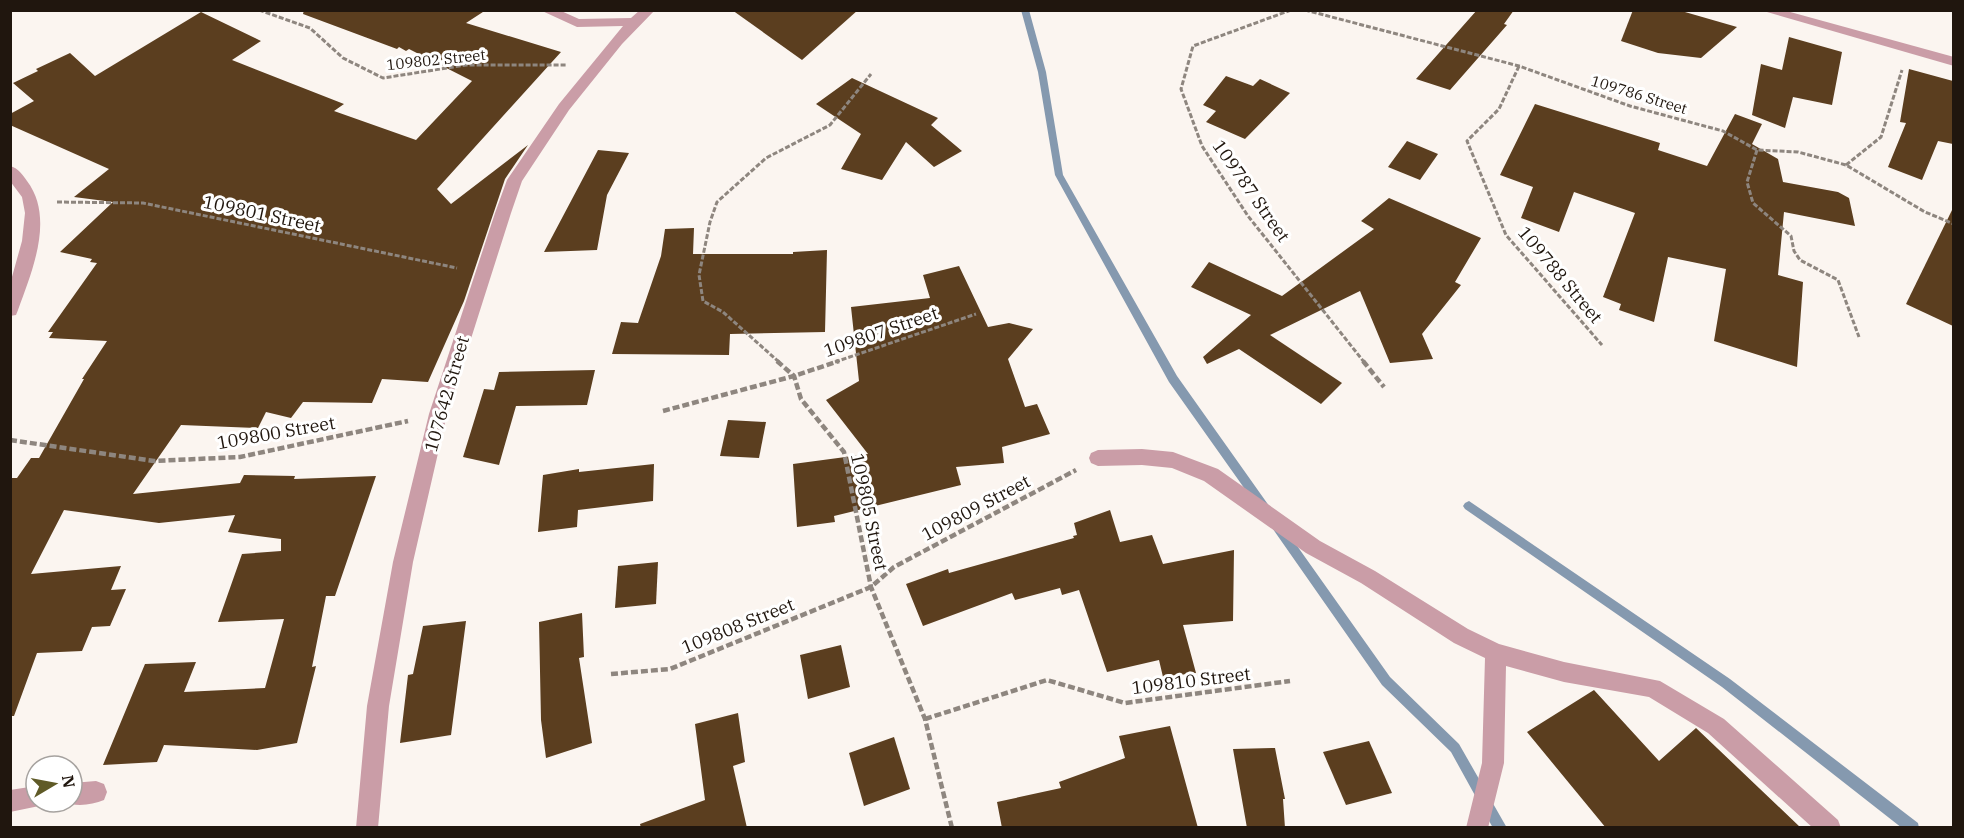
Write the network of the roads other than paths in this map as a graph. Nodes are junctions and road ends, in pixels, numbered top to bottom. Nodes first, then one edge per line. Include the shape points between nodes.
1 (546, 10) edge
2 (649, 10) edge
3 (1766, 10) edge
4 (634, 22) junction
5 (1953, 62) edge
6 (10, 171) edge
7 (10, 310) edge
8 (1098, 458) road end
9 (1496, 653) junction
10 (96, 792) dead end
11 (84, 793) edge
12 (368, 828) edge
13 (1477, 828) edge
14 (1830, 828) edge

1 - 4 street via 577,23
2 - 4 street, 107642 Street
3 - 5 street
4 - 12 street, 107642 Street via 597,64 529,156 515,180 484,273 438,414 403,562 380,695
6 - 7 street via 26,189 32,204 30,247
8 - 9 street via 1173,460 1211,475 1313,547
9 - 13 street via 1493,763
9 - 14 street via 1564,672 1653,688 1716,726
10 - 11 street

